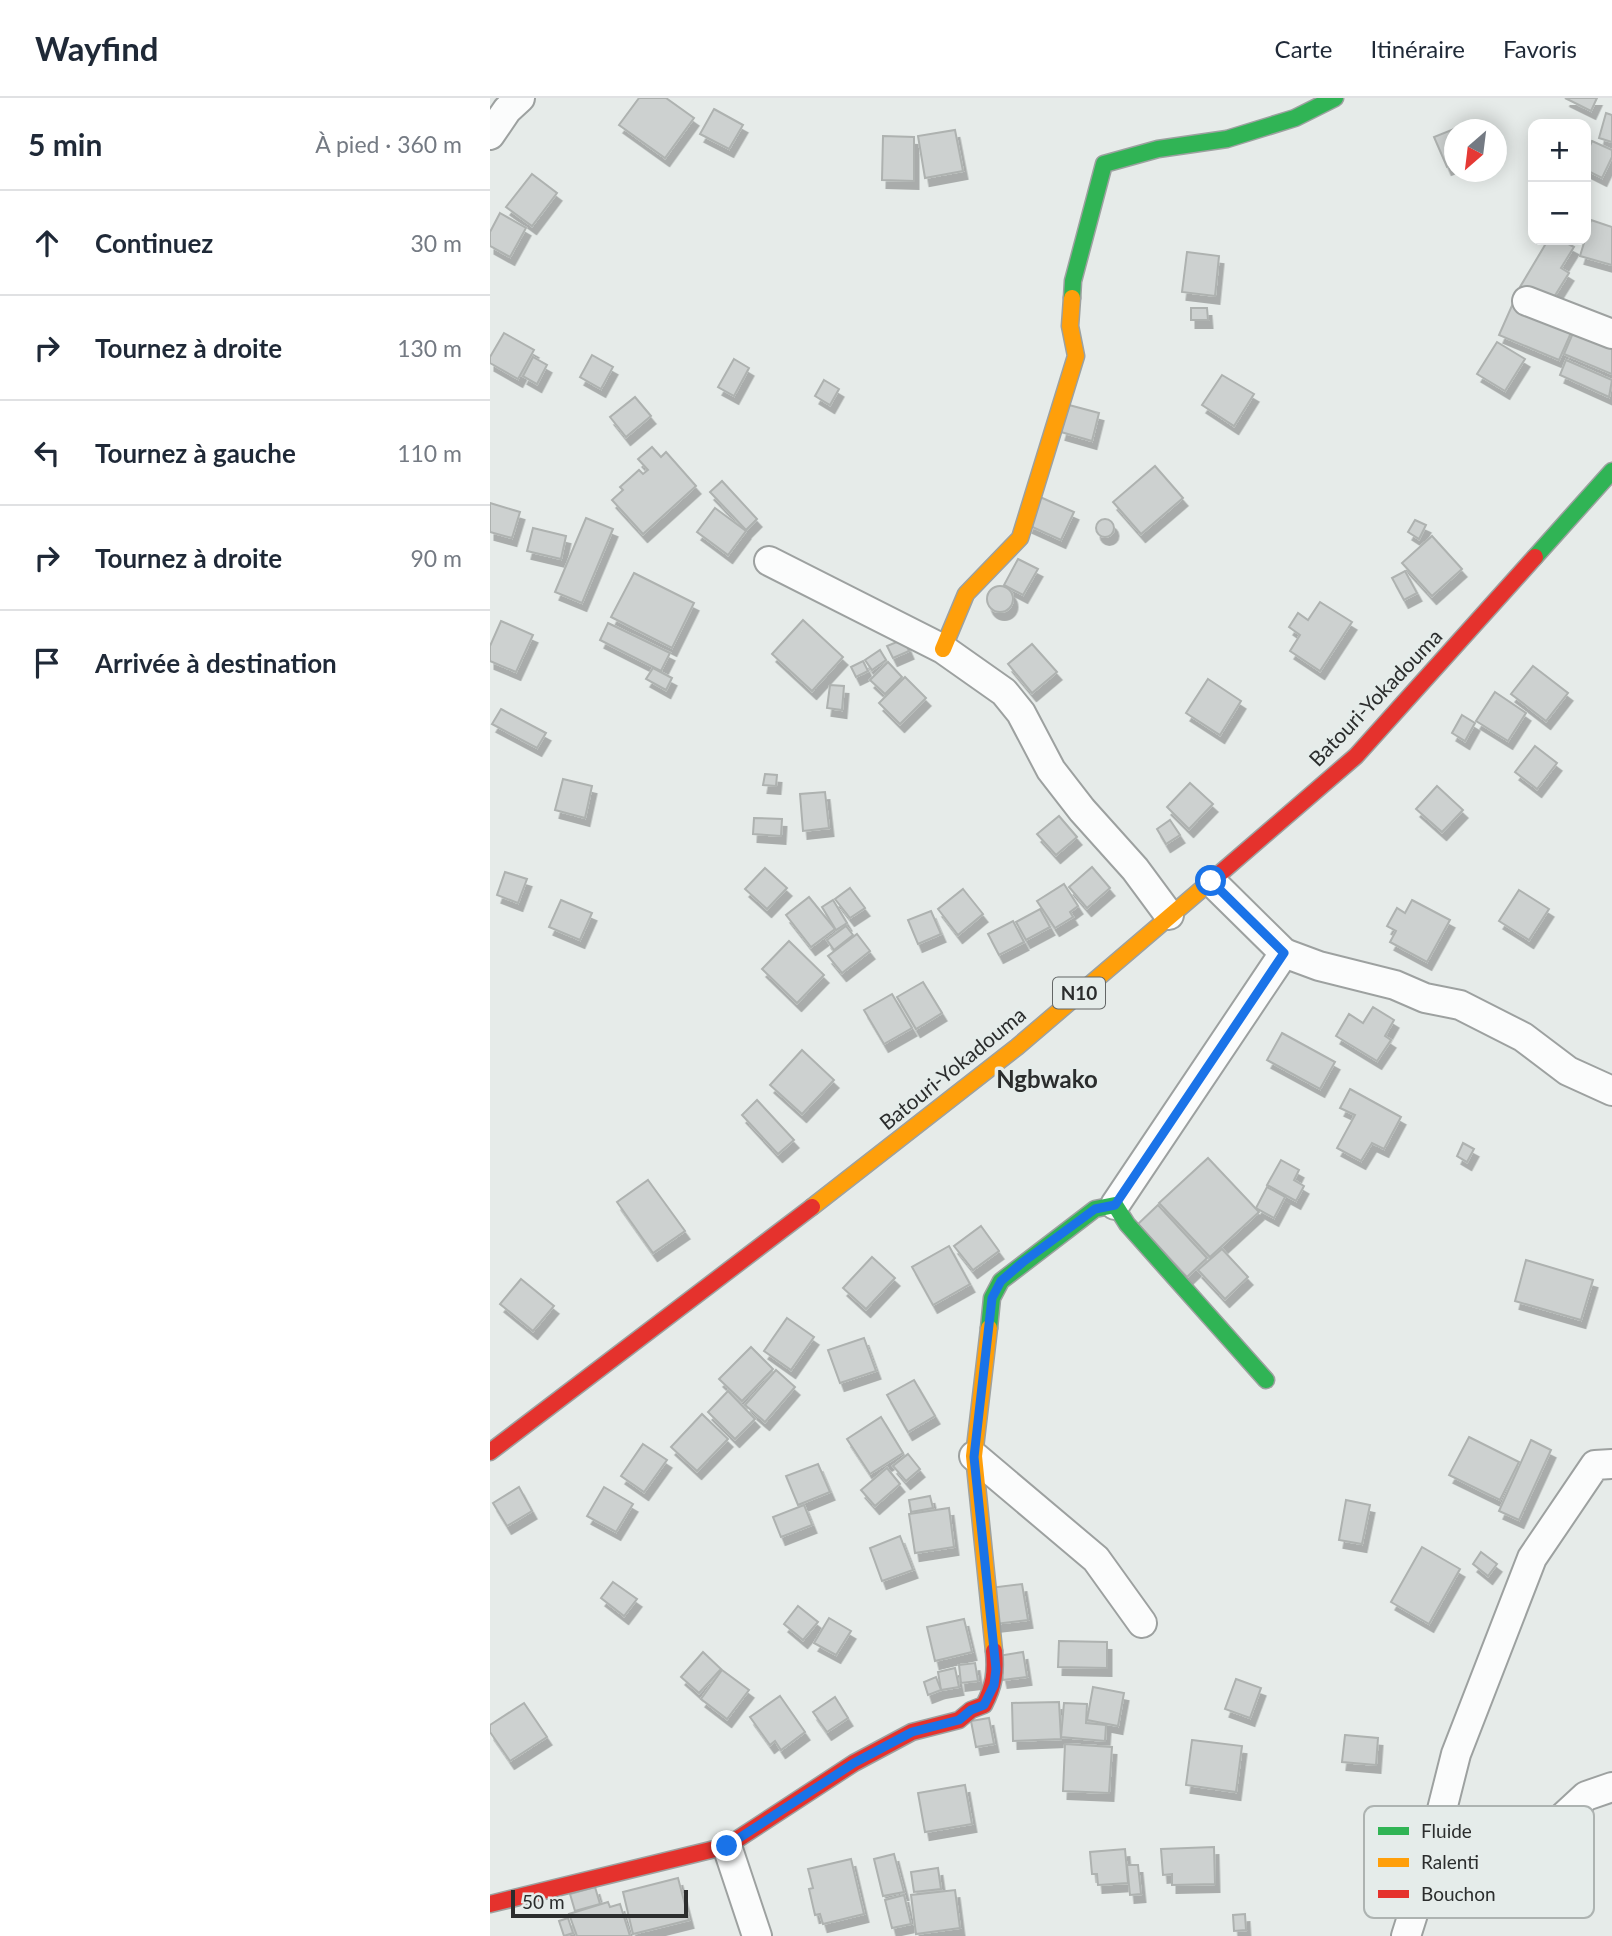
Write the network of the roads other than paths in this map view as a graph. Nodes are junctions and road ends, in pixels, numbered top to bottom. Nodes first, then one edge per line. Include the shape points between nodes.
1 (520, 98) edge
2 (1335, 98) edge
3 (490, 135) edge
4 (1527, 301) dead end
5 (1612, 334) edge
6 (1612, 471) edge
7 (769, 561) dead end
8 (943, 649) junction
9 (1211, 881) junction
10 (1169, 915) junction
11 (1284, 953) junction
12 (1612, 1091) edge
13 (1115, 1205) junction
14 (1266, 1380) dead end
15 (490, 1452) edge
16 (974, 1457) junction
17 (1612, 1464) edge
18 (1142, 1623) dead end
19 (1612, 1787) edge
20 (1443, 1806) edge
21 (1575, 1806) edge
22 (727, 1846) junction
23 (490, 1905) edge
24 (1412, 1918) edge
25 (757, 1936) edge
26 (1406, 1936) edge

1 - 3 street
2 - 8 main road via 1295,118 1227,139 1158,149 1104,164 1073,281 1070,326 1076,356 1020,538 966,594
4 - 5 street
6 - 9 main road, Batouri-Yokadouma / N10 via 1356,756
7 - 8 street
8 - 10 street via 1004,692 1021,713 1051,770
9 - 10 main road, Batouri-Yokadouma / N10
9 - 11 street
10 - 15 main road, Batouri-Yokadouma / N10 via 1017,1047
11 - 12 street via 1460,1005 1523,1037 1568,1071
11 - 13 street
13 - 14 main road
13 - 16 main road via 1095,1209 1001,1281 992,1298
16 - 18 street via 1096,1559
16 - 22 main road via 996,1669 984,1705 959,1720 912,1732 854,1763
17 - 20 street via 1595,1465 1532,1558 1456,1754
19 - 21 street via 1586,1796
22 - 23 main road
22 - 25 street
24 - 26 street

